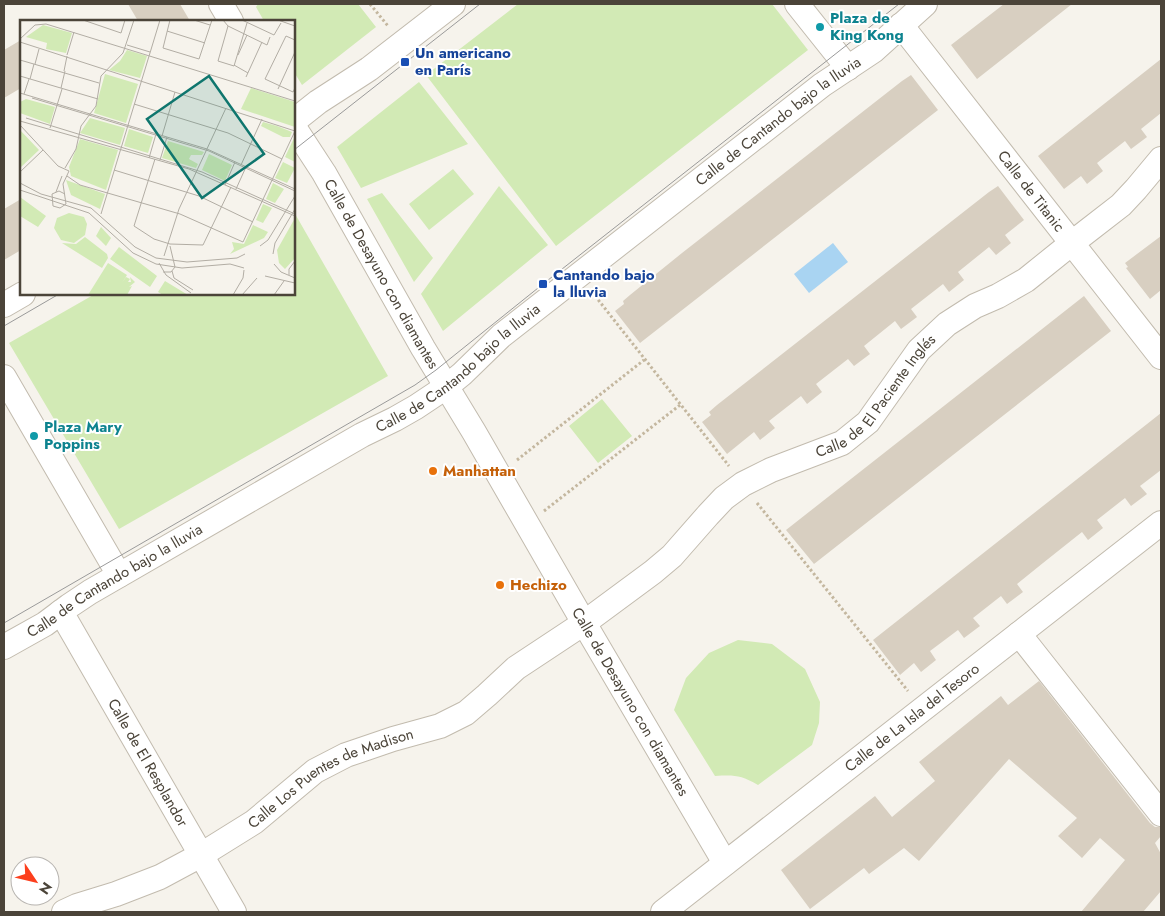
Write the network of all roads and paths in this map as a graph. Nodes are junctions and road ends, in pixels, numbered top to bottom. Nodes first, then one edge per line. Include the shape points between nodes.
1 (221, 4) edge
2 (453, 4) edge
3 (797, 4) edge
4 (925, 4) edge
5 (230, 20) edge
6 (901, 25) junction
7 (848, 68) junction
8 (295, 120) edge
9 (295, 128) edge
10 (1161, 159) edge
11 (1072, 243) junction
12 (21, 295) edge
13 (4, 305) edge
14 (1161, 357) edge
15 (644, 360) dead end
16 (4, 377) edge
17 (446, 387) junction
18 (680, 405) dead end
19 (499, 474) junction
20 (1161, 523) edge
21 (528, 524) junction
22 (118, 575) junction
23 (61, 612) junction
24 (584, 623) junction
25 (1019, 634) junction
26 (4, 647) edge
27 (1161, 814) edge
28 (201, 855) junction
29 (725, 863) junction
30 (64, 912) edge
31 (234, 912) edge
32 (663, 912) edge

1 - 5 street
2 - 8 street via 369,69
3 - 7 street
4 - 6 street, Calle de Cantando bajo la lluvia
6 - 7 street, Calle de Cantando bajo la lluvia via 873,51
6 - 11 street, Calle de Titanic
7 - 17 street, Calle de Cantando bajo la lluvia via 501,336
9 - 17 street, Calle de Desayuno con diamantes
10 - 11 street, Calle de El Paciente Inglés via 1121,205
11 - 14 street, Calle de Titanic
11 - 24 street, Calle de El Paciente Inglés via 1026,280 946,324 919,350 868,422 842,443 743,484 708,514 672,556
12 - 13 street
15 - 19 path
16 - 22 street
17 - 19 street, Calle de Desayuno con diamantes
17 - 22 street, Calle de Cantando bajo la lluvia via 396,419 362,435
18 - 21 path
19 - 21 street, Calle de Desayuno con diamantes
20 - 25 street, Calle de La Isla del Tesoro
21 - 24 street, Calle de Desayuno con diamantes
22 - 23 street, Calle de Cantando bajo la lluvia
23 - 26 street, Calle de Cantando bajo la lluvia
23 - 28 street, Calle de El Resplandor
24 - 28 street, Calle Los Puentes de Madison via 516,668 466,713 440,726 346,755 315,771 254,822
24 - 29 street, Calle de Desayuno con diamantes
25 - 27 street
25 - 29 street, Calle de La Isla del Tesoro
28 - 30 street, Calle Los Puentes de Madison via 160,877
28 - 31 street, Calle de El Resplandor
29 - 32 street, Calle de La Isla del Tesoro

